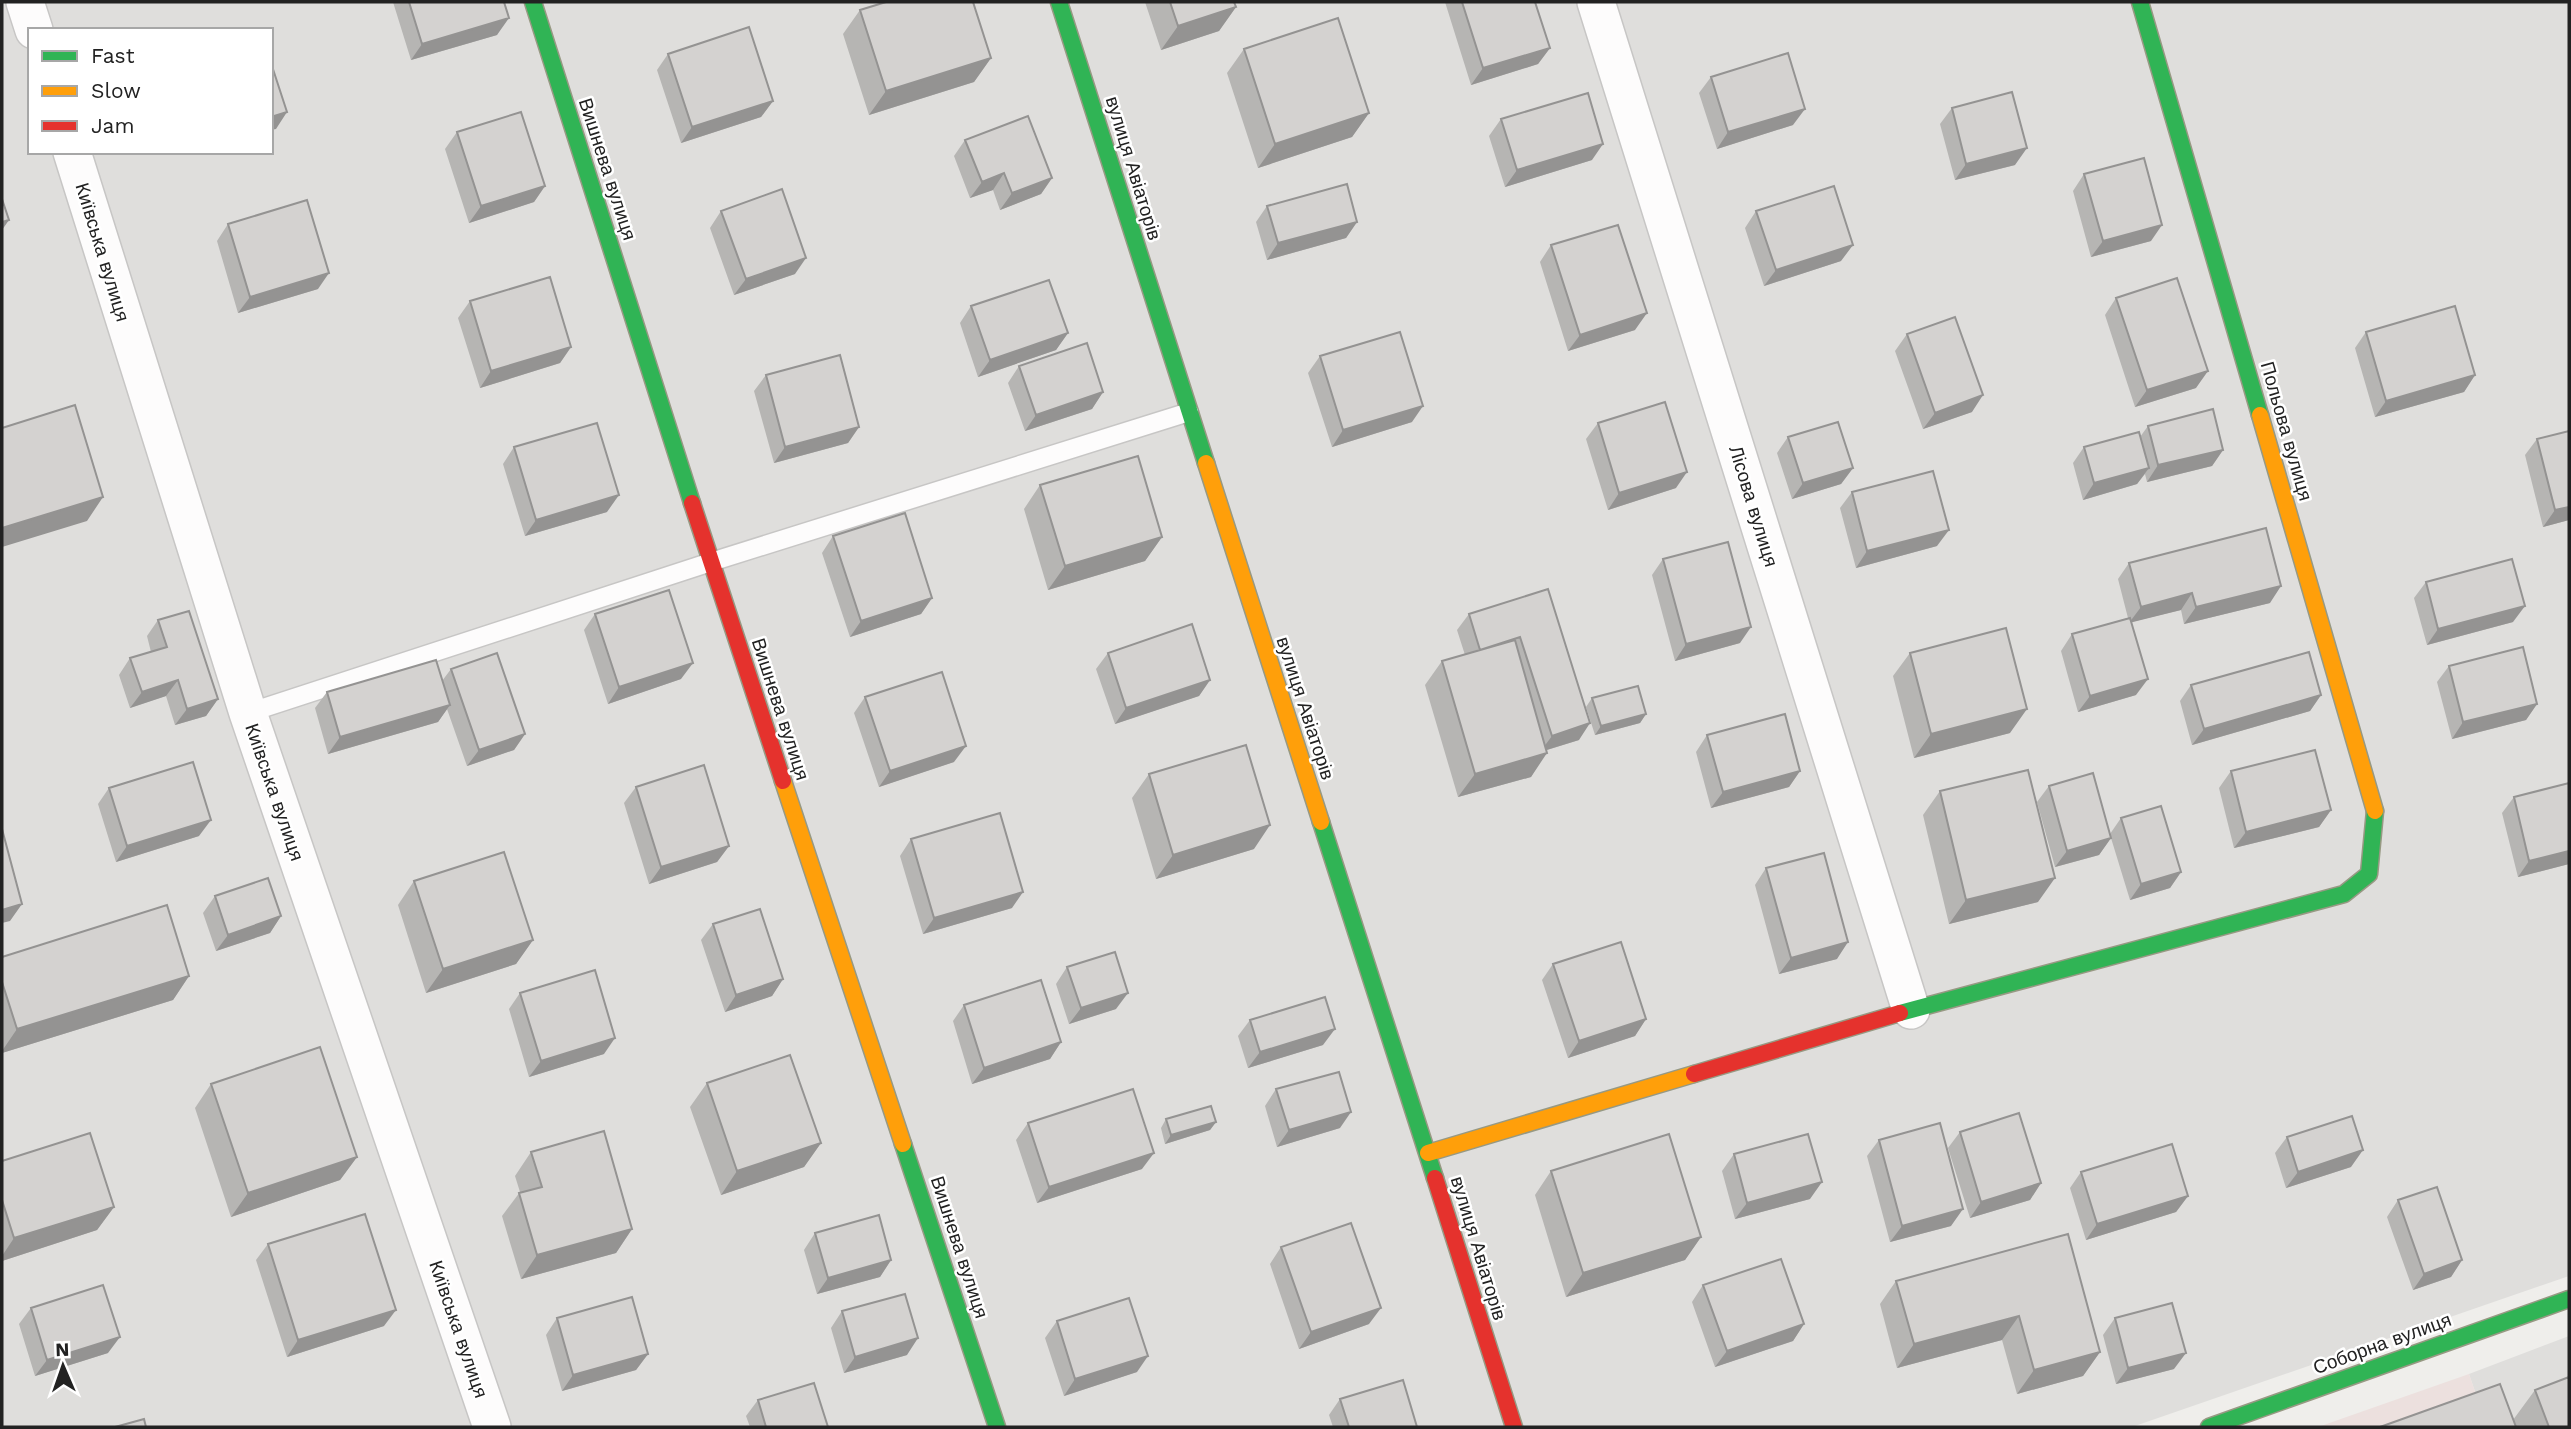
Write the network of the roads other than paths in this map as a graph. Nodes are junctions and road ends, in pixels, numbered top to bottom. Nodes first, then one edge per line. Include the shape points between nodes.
1 (25, 2) edge
2 (533, 2) edge
3 (1059, 2) edge
4 (1596, 2) edge
5 (2140, 2) edge
6 (33, 28) edge
7 (73, 154) edge
8 (1189, 412) junction
9 (711, 562) junction
10 (247, 713) junction
11 (1911, 1010) junction
12 (1427, 1153) junction
13 (2569, 1299) edge
14 (492, 1427) edge
15 (997, 1427) edge
16 (1514, 1427) edge
17 (2210, 1427) edge

1 - 6 street
2 - 9 street, Вишнева вулиця
3 - 8 street, вулиця Авіаторів
4 - 11 street, Лісова вулиця
5 - 11 street, Польова вулиця via 2376,815 2369,874 2344,894
7 - 10 street, Київська вулиця
8 - 9 lane
8 - 12 street, вулиця Авіаторів
9 - 10 lane
9 - 15 street, Вишнева вулиця
10 - 14 street, Київська вулиця
11 - 12 street
12 - 16 street, вулиця Авіаторів
13 - 17 street, Соборна вулиця

